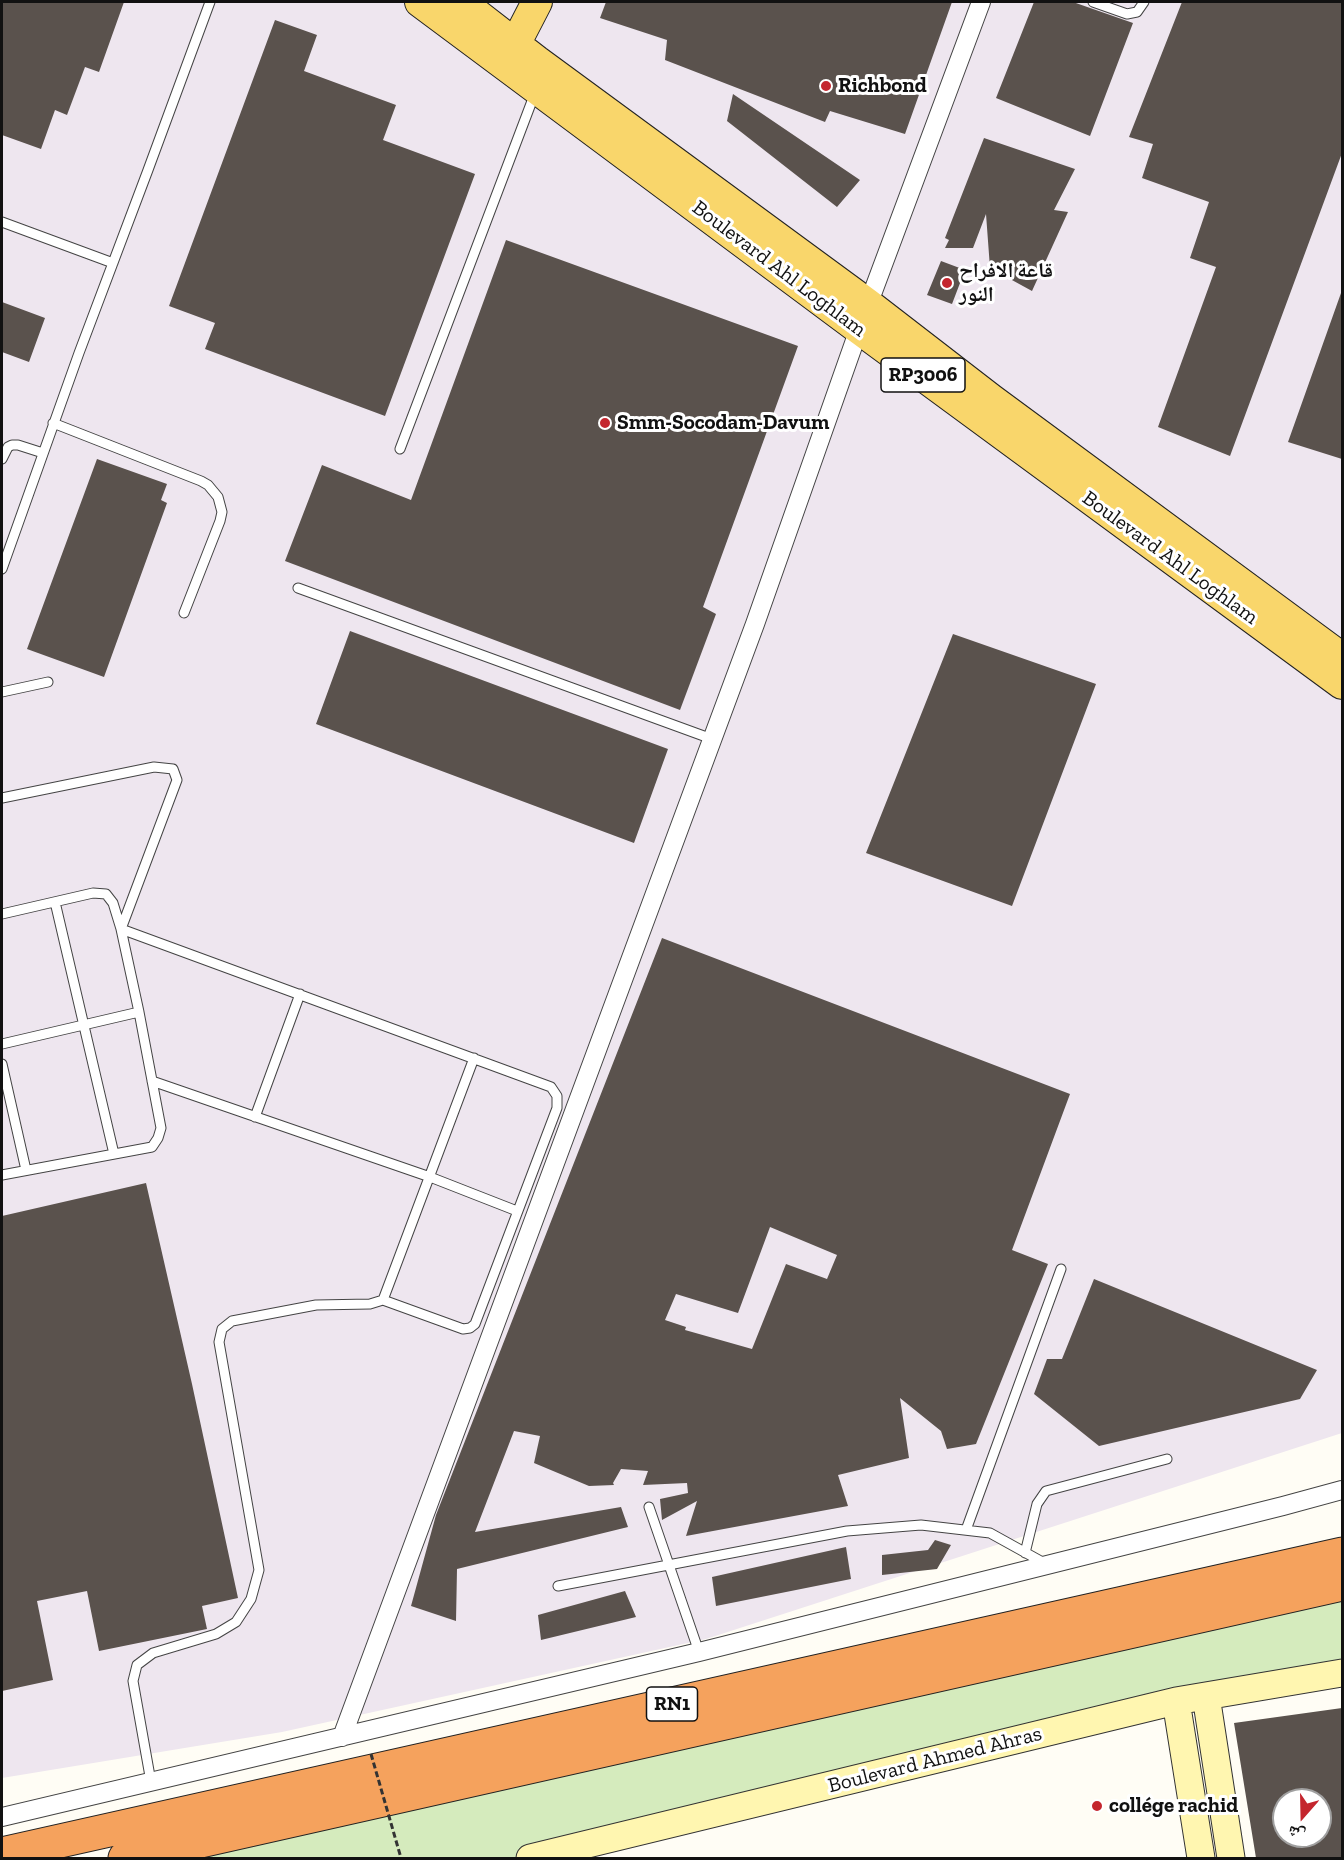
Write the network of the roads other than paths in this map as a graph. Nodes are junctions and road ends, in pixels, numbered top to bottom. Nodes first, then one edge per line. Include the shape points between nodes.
1 (210, 2) edge
2 (420, 2) edge
3 (461, 2) edge
4 (537, 2) edge
5 (981, 2) edge
6 (1093, 2) edge
7 (1144, 2) edge
8 (488, 23) edge
9 (511, 54) junction
10 (536, 87) junction
11 (2, 222) edge
12 (113, 263) junction
13 (864, 317) junction
14 (53, 423) junction
15 (400, 448) dead end
16 (42, 453) junction
17 (2, 459) edge
18 (1192, 560) junction
19 (2, 569) edge
20 (298, 588) dead end
21 (184, 613) dead end
22 (1342, 658) edge
23 (48, 682) dead end
24 (1342, 684) edge
25 (2, 692) edge
26 (712, 739) junction
27 (2, 798) edge
28 (55, 902) junction
29 (2, 914) edge
30 (121, 929) junction
31 (300, 994) junction
32 (138, 1012) junction
33 (83, 1025) junction
34 (2, 1044) edge
35 (474, 1058) junction
36 (2, 1064) edge
37 (152, 1082) junction
38 (255, 1117) junction
39 (114, 1154) junction
40 (26, 1170) junction
41 (2, 1175) edge
42 (430, 1177) junction
43 (517, 1211) junction
44 (1061, 1269) dead end
45 (383, 1300) junction
46 (1167, 1459) dead end
47 (1342, 1490) edge
48 (649, 1507) dead end
49 (966, 1530) junction
50 (1025, 1553) junction
51 (1342, 1554) edge
52 (669, 1564) junction
53 (1047, 1565) junction
54 (1342, 1584) edge
55 (558, 1586) dead end
56 (699, 1652) junction
57 (1342, 1673) edge
58 (1206, 1696) junction
59 (1176, 1701) junction
60 (342, 1737) junction
61 (151, 1782) junction
62 (2, 1817) edge
63 (2, 1854) edge
64 (125, 1858) edge
65 (537, 1858) edge
66 (1201, 1858) edge
67 (1231, 1858) edge

1 - 12 lane
2 - 8 main road, Boulevard Ahl Loghlam / RP3006
3 - 8 main road, Boulevard Ahl Loghlam / RP3006
4 - 9 main road
5 - 13 street
6 - 7 lane via 1127,14 1137,12
8 - 9 main road, Boulevard Ahl Loghlam / RP3006
9 - 10 main road, Boulevard Ahl Loghlam / RP3006
9 - 13 main road, Boulevard Ahl Loghlam / RP3006 via 537,61
10 - 13 main road, Boulevard Ahl Loghlam / RP3006
10 - 15 lane
11 - 12 lane
12 - 14 lane
13 - 18 main road, Boulevard Ahl Loghlam / RP3006
13 - 26 street
14 - 16 lane
14 - 21 lane via 201,481 218,497 220,521
16 - 17 lane via 12,445
16 - 19 lane
18 - 22 main road, Boulevard Ahl Loghlam / RP3006
18 - 24 main road, Boulevard Ahl Loghlam / RP3006
20 - 26 lane
23 - 25 lane
26 - 60 street
27 - 30 lane via 154,767 173,769 177,780
28 - 29 lane
28 - 30 lane via 93,893 106,894
28 - 33 lane
30 - 31 lane
30 - 32 lane
31 - 35 lane
31 - 38 lane
32 - 33 lane
32 - 37 lane
33 - 34 lane
33 - 39 lane
35 - 42 lane
35 - 43 lane via 551,1087 557,1096 557,1108
36 - 40 lane
37 - 38 lane
37 - 39 lane via 161,1128 158,1138 152,1147
38 - 42 lane
39 - 40 lane
40 - 41 lane
42 - 43 lane
42 - 45 lane
43 - 45 lane via 475,1324 470,1328 463,1329
44 - 49 lane
45 - 61 lane via 370,1304 316,1305 232,1321 222,1329 219,1342 259,1569 251,1599 236,1622 216,1635 153,1653 136,1665 133,1681
46 - 50 lane via 1046,1491 1037,1504
47 - 53 street
48 - 52 lane
49 - 50 lane via 990,1533
49 - 52 lane via 921,1525 847,1531
50 - 53 lane
51 - 63 highway, RN1
52 - 55 lane
52 - 56 lane
53 - 56 street
54 - 64 highway, RN1
56 - 60 street
57 - 58 street, Boulevard Ahmed Ahras
58 - 59 street, Boulevard Ahmed Ahras
58 - 67 street
59 - 65 street, Boulevard Ahmed Ahras
59 - 66 street
60 - 61 street
61 - 62 street

